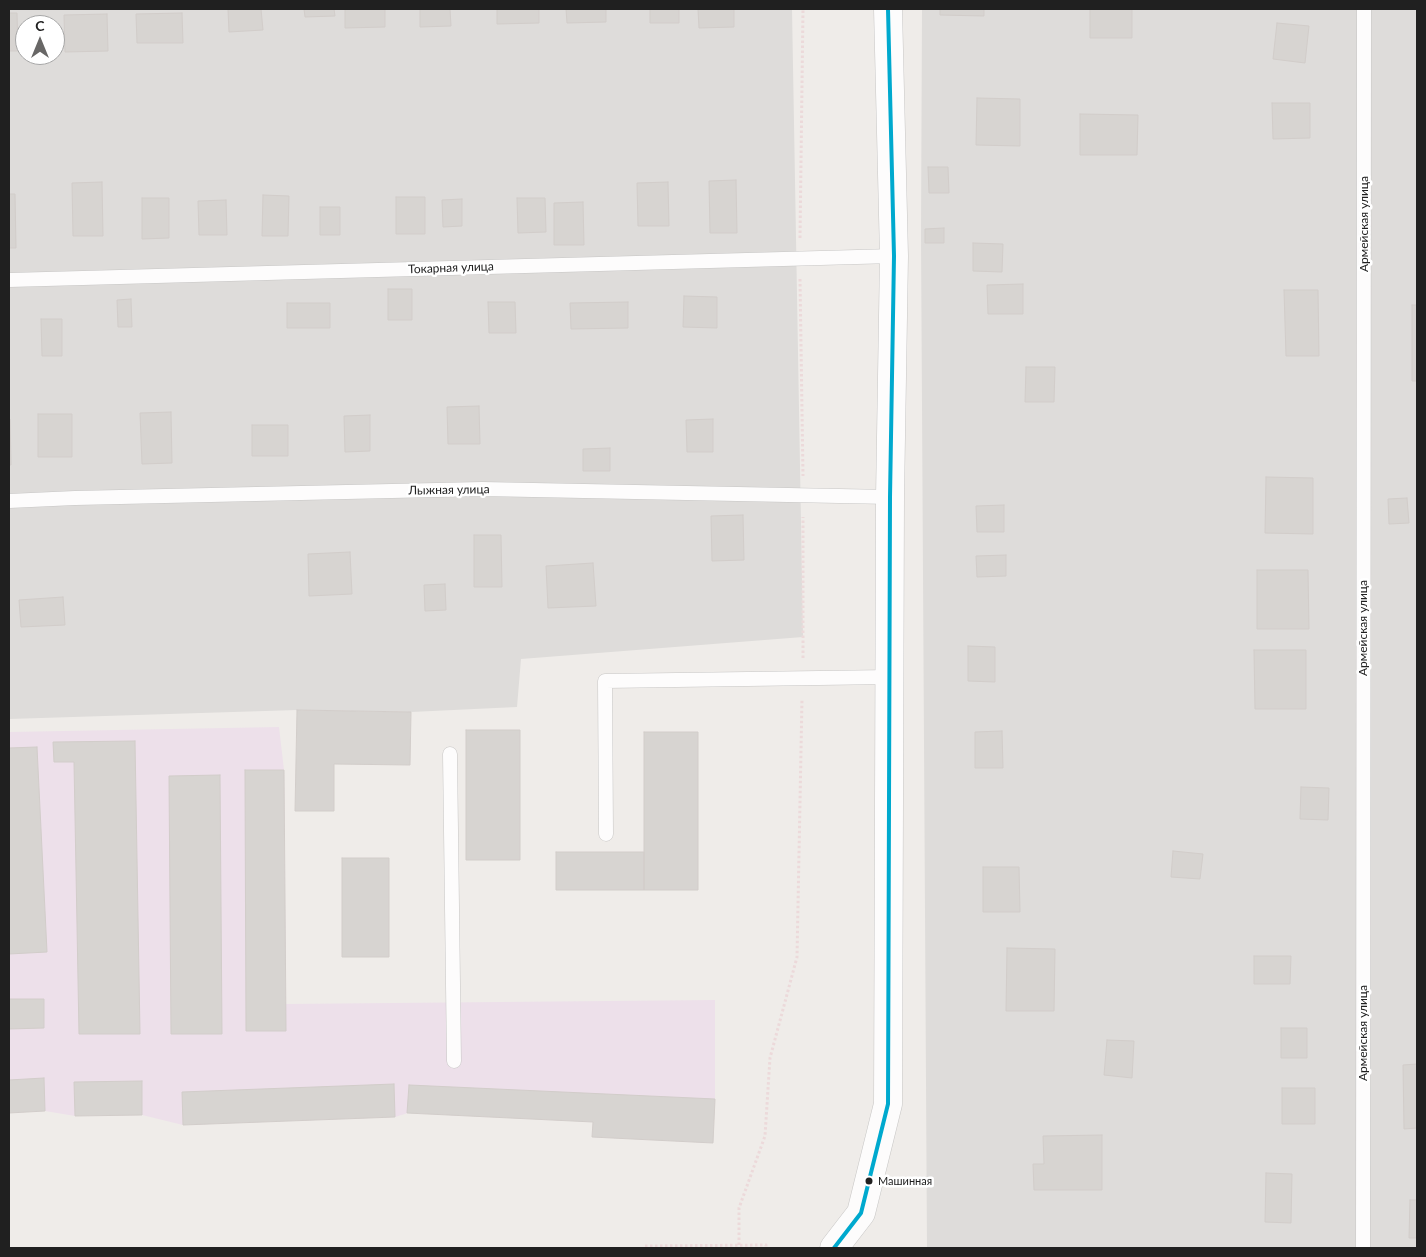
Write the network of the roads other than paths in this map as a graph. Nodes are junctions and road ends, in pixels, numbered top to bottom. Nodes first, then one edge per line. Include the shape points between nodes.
1 (888, 9) edge
2 (1364, 9) edge
3 (894, 256) junction
4 (9, 280) edge
5 (890, 497) junction
6 (9, 501) edge
7 (890, 677) junction
8 (450, 754) dead end
9 (606, 834) dead end
10 (454, 1060) dead end
11 (834, 1248) edge
12 (1363, 1248) edge

1 - 3 street
2 - 12 lane, Армейская улица
3 - 4 lane, Токарная улица
3 - 5 street
5 - 6 lane, Лыжная улица via 482,489
5 - 7 street
7 - 9 lane via 605,682
7 - 11 street via 888,1104 861,1213
8 - 10 lane

